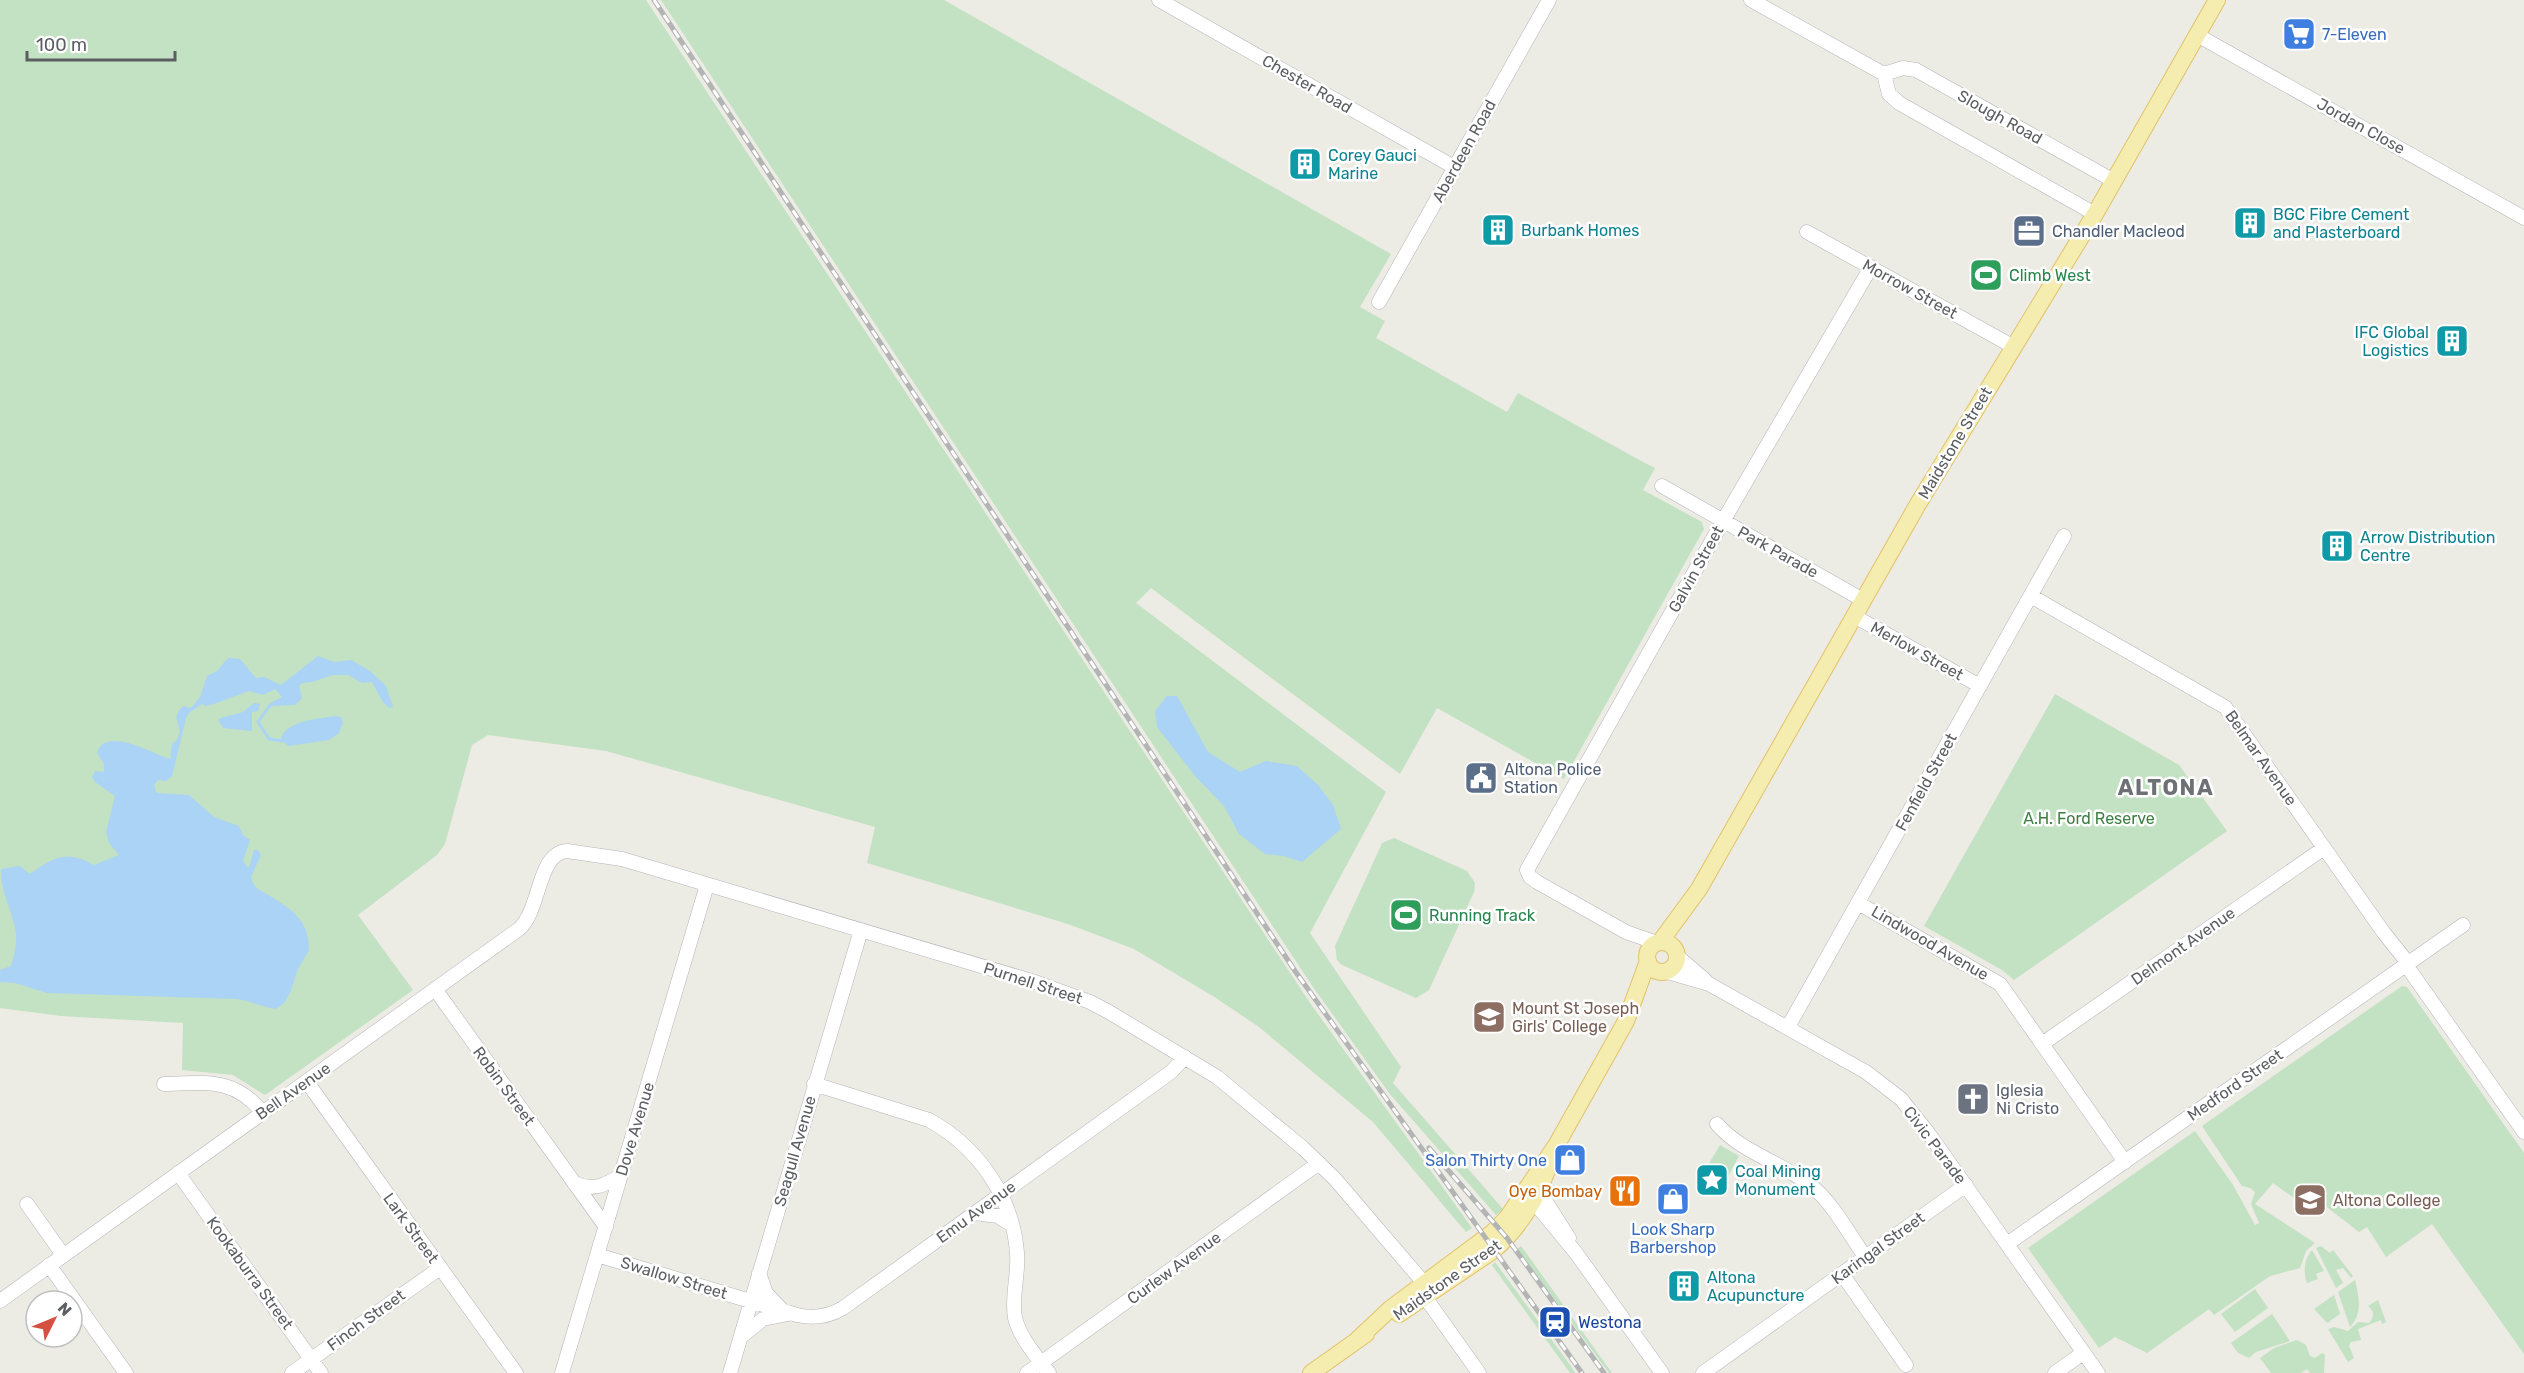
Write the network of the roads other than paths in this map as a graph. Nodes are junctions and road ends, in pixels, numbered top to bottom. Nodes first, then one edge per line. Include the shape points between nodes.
1 (1159, 0) edge
2 (1549, 0) edge
3 (1751, 0) edge
4 (2217, 0) edge
5 (2197, 35) junction
6 (1884, 74) junction
7 (1454, 167) junction
8 (2114, 181) junction
9 (2095, 214) junction
10 (2524, 218) edge
11 (1807, 232) dead end
12 (1871, 267) junction
13 (1379, 302) dead end
14 (2014, 347) junction
15 (1662, 486) dead end
16 (1723, 521) junction
17 (2064, 536) dead end
18 (2031, 596) junction
19 (1863, 600) junction
20 (1854, 616) junction
21 (1980, 686) junction
22 (2324, 848) junction
23 (553, 856) joint
24 (707, 885) junction
25 (1699, 890) junction
26 (1858, 903) junction
27 (2463, 925) dead end
28 (861, 930) junction
29 (1653, 951) junction
30 (1677, 954) junction
31 (2406, 965) junction
32 (1663, 972) junction
33 (1709, 984) junction
34 (435, 989) junction
35 (1626, 1022) junction
36 (1788, 1027) junction
37 (2043, 1044) junction
38 (1185, 1058) junction
39 (307, 1082) junction
40 (164, 1083) dead end
41 (814, 1084) junction
42 (263, 1113) junction
43 (1717, 1124) dead end
44 (2524, 1132) edge
45 (2125, 1162) junction
46 (1319, 1163) junction
47 (178, 1173) junction
48 (620, 1176) junction
49 (574, 1183) junction
50 (1966, 1185) junction
51 (1001, 1194) junction
52 (1532, 1196) junction
53 (27, 1204) dead end
54 (975, 1213) junction
55 (1012, 1225) junction
56 (606, 1227) junction
57 (2007, 1244) junction
58 (63, 1255) junction
59 (597, 1255) junction
60 (1865, 1257) junction
61 (49, 1265) junction
62 (440, 1268) junction
63 (759, 1273) junction
64 (1842, 1274) junction
65 (1424, 1290) junction
66 (0, 1300) edge
67 (751, 1301) junction
68 (790, 1313) junction
69 (740, 1338) junction
70 (2084, 1353) junction
71 (312, 1359) junction
72 (1906, 1365) dead end
73 (1045, 1368) edge
74 (126, 1373) edge
75 (292, 1373) edge
76 (321, 1373) edge
77 (516, 1373) edge
78 (562, 1373) edge
79 (730, 1373) edge
80 (1027, 1373) edge
81 (1311, 1373) edge
82 (1479, 1373) edge
83 (1662, 1373) edge
84 (1703, 1373) edge
85 (2055, 1373) edge
86 (2098, 1373) edge

1 - 7 street, Chester Road
2 - 7 street, Aberdeen Road
3 - 6 street
4 - 5 main road, Maidstone Street
5 - 8 main road, Maidstone Street
5 - 10 street, Jordan Close
6 - 8 street, Slough Road via 1903,68 1916,70
6 - 9 street via 1889,94 1899,103
7 - 13 street, Aberdeen Road
8 - 9 main road, Maidstone Street
9 - 14 main road, Maidstone Street
11 - 12 street, Morrow Street
12 - 14 street, Morrow Street
12 - 16 street, Galvin Street
14 - 19 main road, Maidstone Street
15 - 16 street, Park Parade
16 - 19 street, Park Parade
16 - 29 street, Galvin Street via 1528,873 1533,880
17 - 18 street, Fenfield Street
18 - 21 street, Fenfield Street
18 - 22 street, Belmar Avenue via 2224,707
19 - 20 main road, Maidstone Street
20 - 21 street, Merlow Street
20 - 25 main road, Maidstone Street
21 - 26 street, Fenfield Street
22 - 31 street, Belmar Avenue
22 - 37 street, Delmont Avenue
23 - 24 street, Purnell Street via 567,851 605,855
23 - 34 street, Bell Avenue via 544,870 528,920
24 - 28 street, Purnell Street
24 - 48 street, Dove Avenue
25 - 29 main road, Maidstone Street
25 - 30 main road, Maidstone Street via 1679,936
26 - 36 street, Fenfield Street
26 - 37 street, Lindwood Avenue via 2000,984
27 - 31 street, Medford Street
28 - 38 street, Purnell Street via 1090,1002
28 - 41 street, Seagull Avenue
29 - 30 main road via 1670,944
29 - 32 main road via 1653,969
29 - 35 main road, Maidstone Street
30 - 32 main road via 1672,968
30 - 33 street, Civic Parade
31 - 44 street, Belmar Avenue
31 - 45 street, Medford Street
32 - 33 street, Civic Parade
32 - 35 main road, Maidstone Street
33 - 36 street, Civic Parade
34 - 39 street, Bell Avenue
34 - 49 street, Robin Street
35 - 52 main road, Maidstone Street
36 - 50 street, Civic Parade via 1866,1072 1895,1095 1923,1125
37 - 45 street, Lindwood Avenue
38 - 46 street, Purnell Street via 1217,1077
38 - 51 street, Emu Avenue via 1172,1072
39 - 42 street, Bell Avenue
39 - 62 street, Lark Street
40 - 42 street via 233,1087
41 - 51 street via 917,1114 942,1127 976,1157
41 - 63 street, Seagull Avenue
42 - 47 street, Bell Avenue
43 - 60 street via 1737,1142 1815,1189
45 - 57 street, Medford Street
46 - 65 street, Purnell Street
46 - 73 street, Curlew Avenue
47 - 58 street, Bell Avenue
47 - 71 street, Kookaburra Street
48 - 49 street via 595,1188
48 - 56 street, Dove Avenue
49 - 56 street, Robin Street
50 - 57 street, Civic Parade
50 - 60 street, Karingal Street
51 - 54 street, Emu Avenue
51 - 55 street
52 - 65 main road, Maidstone Street via 1516,1228 1494,1250
52 - 83 street via 1546,1202 1576,1253
53 - 58 street
54 - 55 street via 998,1216
54 - 68 street, Emu Avenue via 834,1312 813,1317
55 - 73 street via 1017,1253 1016,1318
56 - 59 street, Dove Avenue
57 - 70 street, Civic Parade
58 - 61 street, Bell Avenue
59 - 67 street, Swallow Street
59 - 78 street, Dove Avenue
60 - 64 street, Karingal Street
61 - 66 street, Bell Avenue
61 - 74 street
62 - 71 street, Finch Street
62 - 77 street, Lark Street
63 - 67 street, Seagull Avenue
63 - 68 street via 771,1299
64 - 72 street
64 - 84 street, Karingal Street
65 - 81 main road, Maidstone Street
65 - 82 street, Purnell Street
67 - 68 street, Emu Avenue
67 - 69 street, Seagull Avenue
68 - 69 street via 763,1319
69 - 79 street, Seagull Avenue
70 - 85 street
70 - 86 street, Civic Parade
71 - 75 street, Finch Street
71 - 76 street, Kookaburra Street
73 - 80 street, Curlew Avenue

